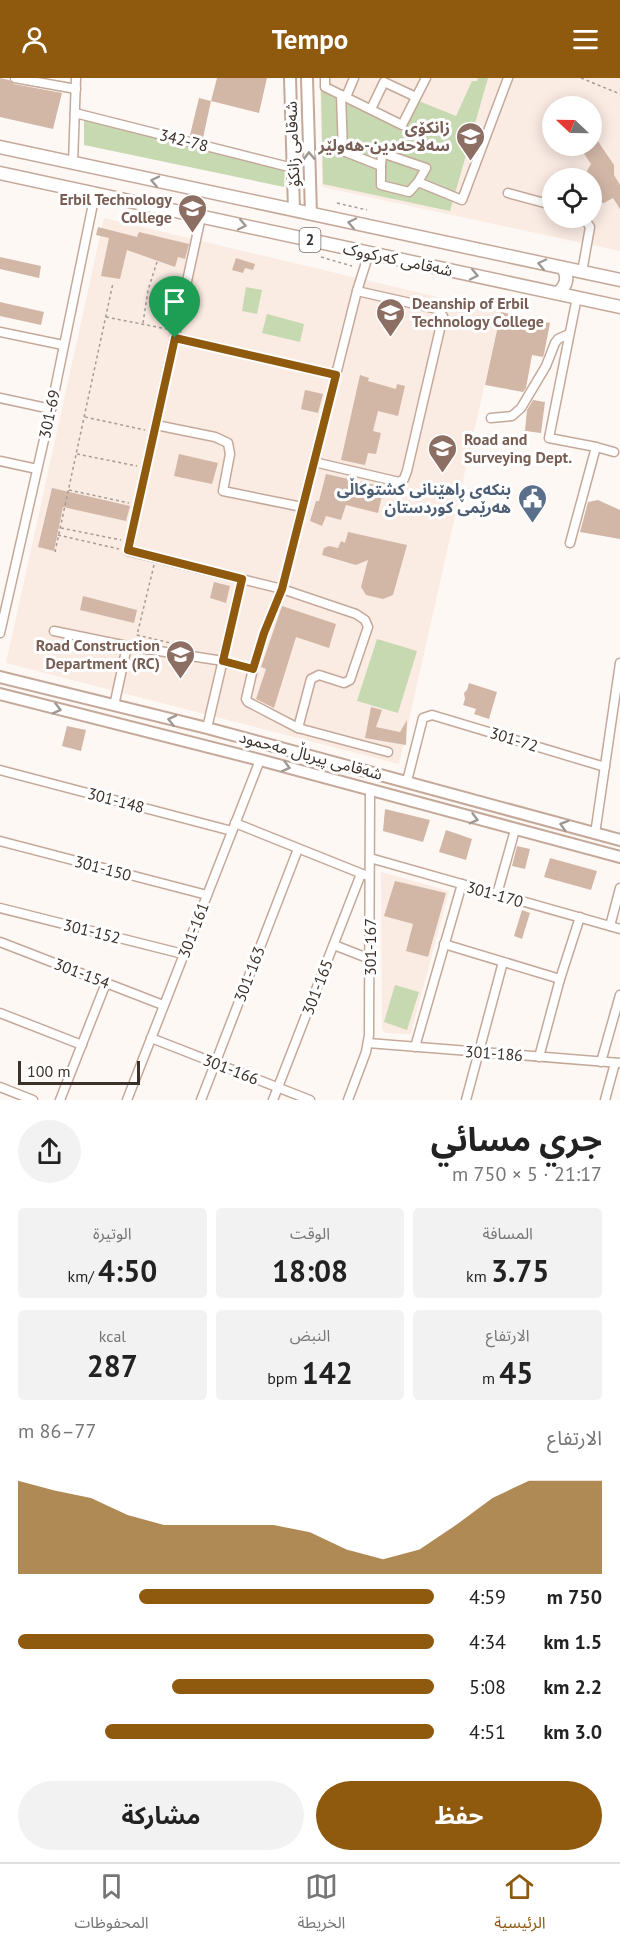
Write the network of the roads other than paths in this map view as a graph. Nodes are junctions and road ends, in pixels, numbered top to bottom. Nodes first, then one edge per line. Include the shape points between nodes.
1 (15, 78) edge
2 (76, 78) edge
3 (291, 78) edge
4 (307, 78) edge
5 (325, 78) edge
6 (354, 78) edge
7 (426, 78) edge
8 (508, 78) edge
9 (384, 80) edge
10 (76, 89) junction
11 (343, 96) junction
12 (416, 97) junction
13 (371, 109) junction
14 (75, 113) junction
15 (0, 147) edge
16 (73, 163) junction
17 (381, 166) junction
18 (293, 168) junction
19 (0, 173) edge
20 (418, 182) junction
21 (508, 193) dead end
22 (95, 194) junction
23 (542, 202) edge
24 (294, 210) junction
25 (311, 214) junction
26 (201, 217) junction
27 (590, 228) edge
28 (369, 253) junction
29 (563, 268) junction
30 (582, 272) junction
31 (620, 280) edge
32 (357, 291) junction
33 (558, 293) junction
34 (577, 297) junction
35 (620, 307) edge
36 (0, 332) edge
37 (173, 334) junction
38 (569, 334) junction
39 (63, 345) junction
40 (336, 375) junction
41 (0, 398) edge
42 (51, 409) junction
43 (492, 418) dead end
44 (152, 428) junction
45 (596, 447) junction
46 (614, 452) dead end
47 (0, 461) edge
48 (314, 462) junction
49 (37, 469) junction
50 (302, 507) junction
51 (570, 543) dead end
52 (242, 579) junction
53 (282, 589) junction
54 (54, 631) dead end
55 (0, 633) edge
56 (127, 646) junction
57 (223, 661) junction
58 (620, 663) edge
59 (253, 669) junction
60 (0, 677) edge
61 (0, 694) edge
62 (617, 698) edge
63 (87, 699) junction
64 (114, 706) junction
65 (83, 715) junction
66 (207, 728) junction
67 (298, 728) junction
68 (388, 752) dead end
69 (260, 760) junction
70 (604, 767) junction
71 (0, 770) edge
72 (406, 781) junction
73 (370, 790) junction
74 (233, 827) junction
75 (515, 830) junction
76 (595, 834) junction
77 (620, 840) edge
78 (0, 841) edge
79 (298, 849) junction
80 (620, 857) edge
81 (370, 858) junction
82 (366, 875) junction
83 (462, 884) junction
84 (620, 888) edge
85 (497, 894) junction
86 (207, 895) junction
87 (0, 908) edge
88 (580, 917) junction
89 (610, 926) junction
90 (620, 929) edge
91 (0, 942) edge
92 (444, 944) junction
93 (334, 945) junction
94 (183, 954) junction
95 (370, 958) junction
96 (503, 962) junction
97 (560, 979) junction
98 (106, 983) junction
99 (620, 995) edge
100 (163, 1005) junction
101 (0, 1013) edge
102 (151, 1038) junction
103 (368, 1044) junction
104 (82, 1045) junction
105 (416, 1047) junction
106 (479, 1052) junction
107 (539, 1057) junction
108 (601, 1062) junction
109 (216, 1063) junction
110 (618, 1063) edge
111 (0, 1087) edge
112 (278, 1087) junction
113 (33, 1100) edge
114 (60, 1100) edge
115 (127, 1100) edge
116 (201, 1100) edge
117 (273, 1100) edge
118 (310, 1100) edge
119 (348, 1100) edge
120 (466, 1100) edge
121 (605, 1100) edge

1 - 10 street
2 - 10 street
3 - 18 main road, شەقامی زانکۆ
25 -> 4 main road, شەقامی زانکۆ
5 - 11 street via 325,87
6 - 11 street
7 - 12 street
8 - 20 street via 462,200
9 - 12 street
9 - 13 street
10 - 14 street
11 - 13 street
11 - 17 street via 344,151
12 - 13 street via 402,125
14 - 16 street
14 - 18 street, 342-78
15 - 16 highway, شەقامی کەرکووک / 2
24 -> 16 highway, شەقامی کەرکووک / 2
17 - 20 street via 381,185 409,192
17 - 20 street via 382,153 426,168
18 - 24 main road, شەقامی زانکۆ
19 - 22 highway, شەقامی کەرکووک / 2
21 - 23 street
22 - 26 highway, شەقامی کەرکووک / 2
22 - 39 street, 301-69
24 - 25 highway, شەقامی کەرکووک / 2
29 -> 25 highway, شەقامی کەرکووک / 2
26 -> 28 highway, شەقامی کەرکووک / 2
26 - 37 street
27 - 30 street
28 - 32 street
28 -> 33 highway, شەقامی کەرکووک / 2
29 - 30 highway, شەقامی کەرکووک / 2
29 - 33 highway via 566,282
30 - 31 highway, شەقامی کەرکووک / 2
32 - 40 street
32 - 48 street via 437,309 443,316 407,471 399,482
33 - 34 highway, شەقامی کەرکووک / 2
34 - 35 highway, شەقامی کەرکووک / 2
34 - 38 street
36 - 39 street
37 - 40 street
37 - 44 street
38 - 43 street via 555,343 521,408 512,416
38 - 45 street via 549,438
39 - 42 street, 301-69
40 - 48 street
41 - 42 street
42 - 49 street, 301-69
44 - 50 street via 215,437 228,443 230,454 223,491
44 - 52 street via 128,550
45 - 46 street
45 - 51 street
47 - 49 street
48 - 50 street
49 - 55 street, 301-69
50 - 53 street
52 - 53 street
52 - 57 street
53 - 59 street
53 - 67 street via 356,614 368,627 350,680 344,683 319,675 311,679
54 - 56 street
56 - 57 street
56 - 64 street
57 - 59 street
57 - 66 street
58 - 62 street
59 - 67 street via 248,702
60 - 63 main road, شەقامی پیرباڵ مەحمود
61 -> 65 main road, شەقامی پیرباڵ مەحمود
62 - 70 street
63 - 64 main road, شەقامی پیرباڵ مەحمود
63 - 65 main road
66 -> 64 main road, شەقامی پیرباڵ مەحمود
65 - 69 main road, شەقامی پیرباڵ مەحمود
66 - 72 main road, شەقامی پیرباڵ مەحمود
67 - 68 street
69 -> 73 main road, شەقامی پیرباڵ مەحمود
69 - 74 street, 301-161
70 - 72 street, 301-72 via 432,715 423,718
70 - 76 street
71 - 74 street, 301-148
76 -> 72 main road, شەقامی پیرباڵ مەحمود
73 -> 75 main road, شەقامی پیرباڵ مەحمود
73 - 81 street, 301-167
74 - 79 street, 301-148
74 - 86 street, 301-161
75 - 80 main road, شەقامی پیرباڵ مەحمود
75 - 85 street
76 - 77 main road, شەقامی پیرباڵ مەحمود
78 - 86 street, 301-150
79 - 82 street, 301-148
79 - 109 street, 301-163
81 - 82 street, 301-167
81 - 83 street, 301-170
82 - 93 street, 301-165
82 - 95 street, 301-167
83 - 85 street, 301-170
83 - 92 street
84 - 89 street
85 - 88 street, 301-170
86 - 94 street, 301-161
87 - 94 street, 301-152
88 - 89 street, 301-170
88 - 97 street
89 - 90 street, 301-170
91 - 98 street, 301-154
92 - 96 street
92 - 105 street
93 - 95 street
93 - 112 street, 301-165
94 - 100 street, 301-161
95 - 103 street, 301-167
96 - 97 street
96 - 106 street
97 - 107 street
98 - 100 street, 301-154
98 - 104 street
99 - 108 street
100 - 102 street, 301-161
101 - 104 street
102 - 109 street, 301-166
102 - 115 street, 301-161
103 - 105 street, 301-186
103 - 119 street, 301-167
104 - 114 street
105 - 106 street, 301-186
106 - 107 street, 301-186
106 - 120 street
107 - 108 street, 301-186
108 - 110 street, 301-186
109 - 112 street, 301-166
109 - 116 street, 301-163
110 - 121 street
111 - 113 street
112 - 117 street, 301-165
112 - 118 street, 301-166

